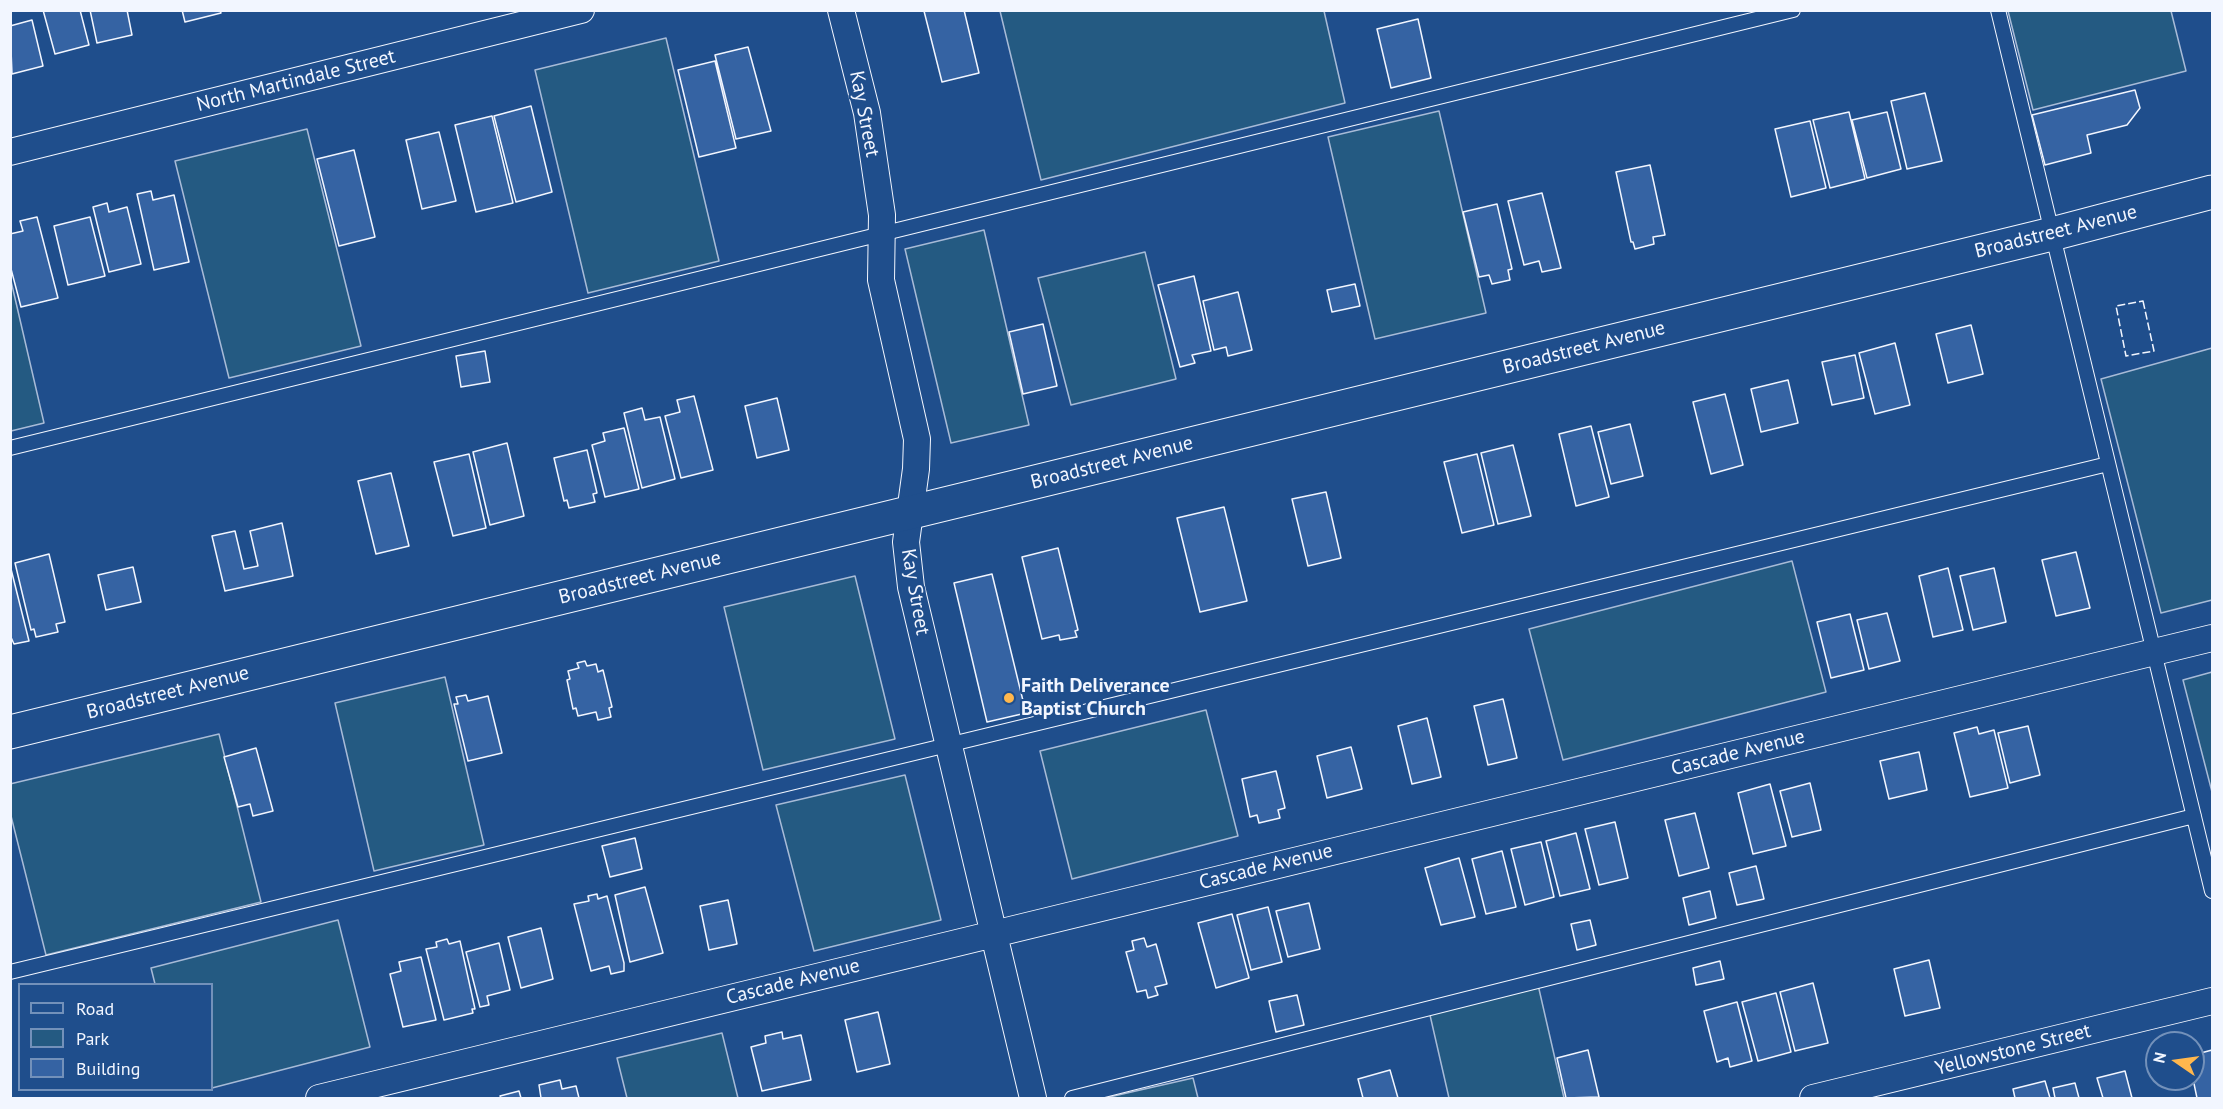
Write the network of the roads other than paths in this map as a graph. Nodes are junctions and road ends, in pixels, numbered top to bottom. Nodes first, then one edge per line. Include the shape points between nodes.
1 (581, 10) edge
2 (841, 10) edge
3 (1793, 10) edge
4 (1998, 10) edge
5 (10, 152) edge
6 (2212, 192) edge
7 (882, 234) junction
8 (2052, 234) junction
9 (10, 448) edge
10 (2108, 464) junction
11 (908, 512) junction
12 (2212, 638) edge
13 (2154, 652) junction
14 (10, 732) edge
15 (947, 744) junction
16 (2194, 816) junction
17 (2212, 891) edge
18 (992, 934) junction
19 (10, 972) edge
20 (2212, 1001) edge
21 (319, 1098) edge
22 (1033, 1098) edge
23 (1072, 1098) edge
24 (1813, 1098) edge

1 - 5 street, North Martindale Street
2 - 7 street, Kay Street via 867,113
3 - 7 lane
4 - 8 lane
6 - 8 street, Broadstreet Avenue
7 - 9 lane
7 - 11 street, Kay Street via 883,290 916,439 916,470
8 - 10 lane
8 - 11 street, Broadstreet Avenue
10 - 13 lane
10 - 15 lane
11 - 14 street, Broadstreet Avenue
11 - 15 street, Kay Street via 906,542 911,587
12 - 13 street, Cascade Avenue
13 - 16 lane
13 - 18 street, Cascade Avenue
15 - 18 street, Kay Street
15 - 19 lane
16 - 17 lane
16 - 23 lane
18 - 21 street, Cascade Avenue
18 - 22 street, Kay Street
20 - 24 street, Yellowstone Street

